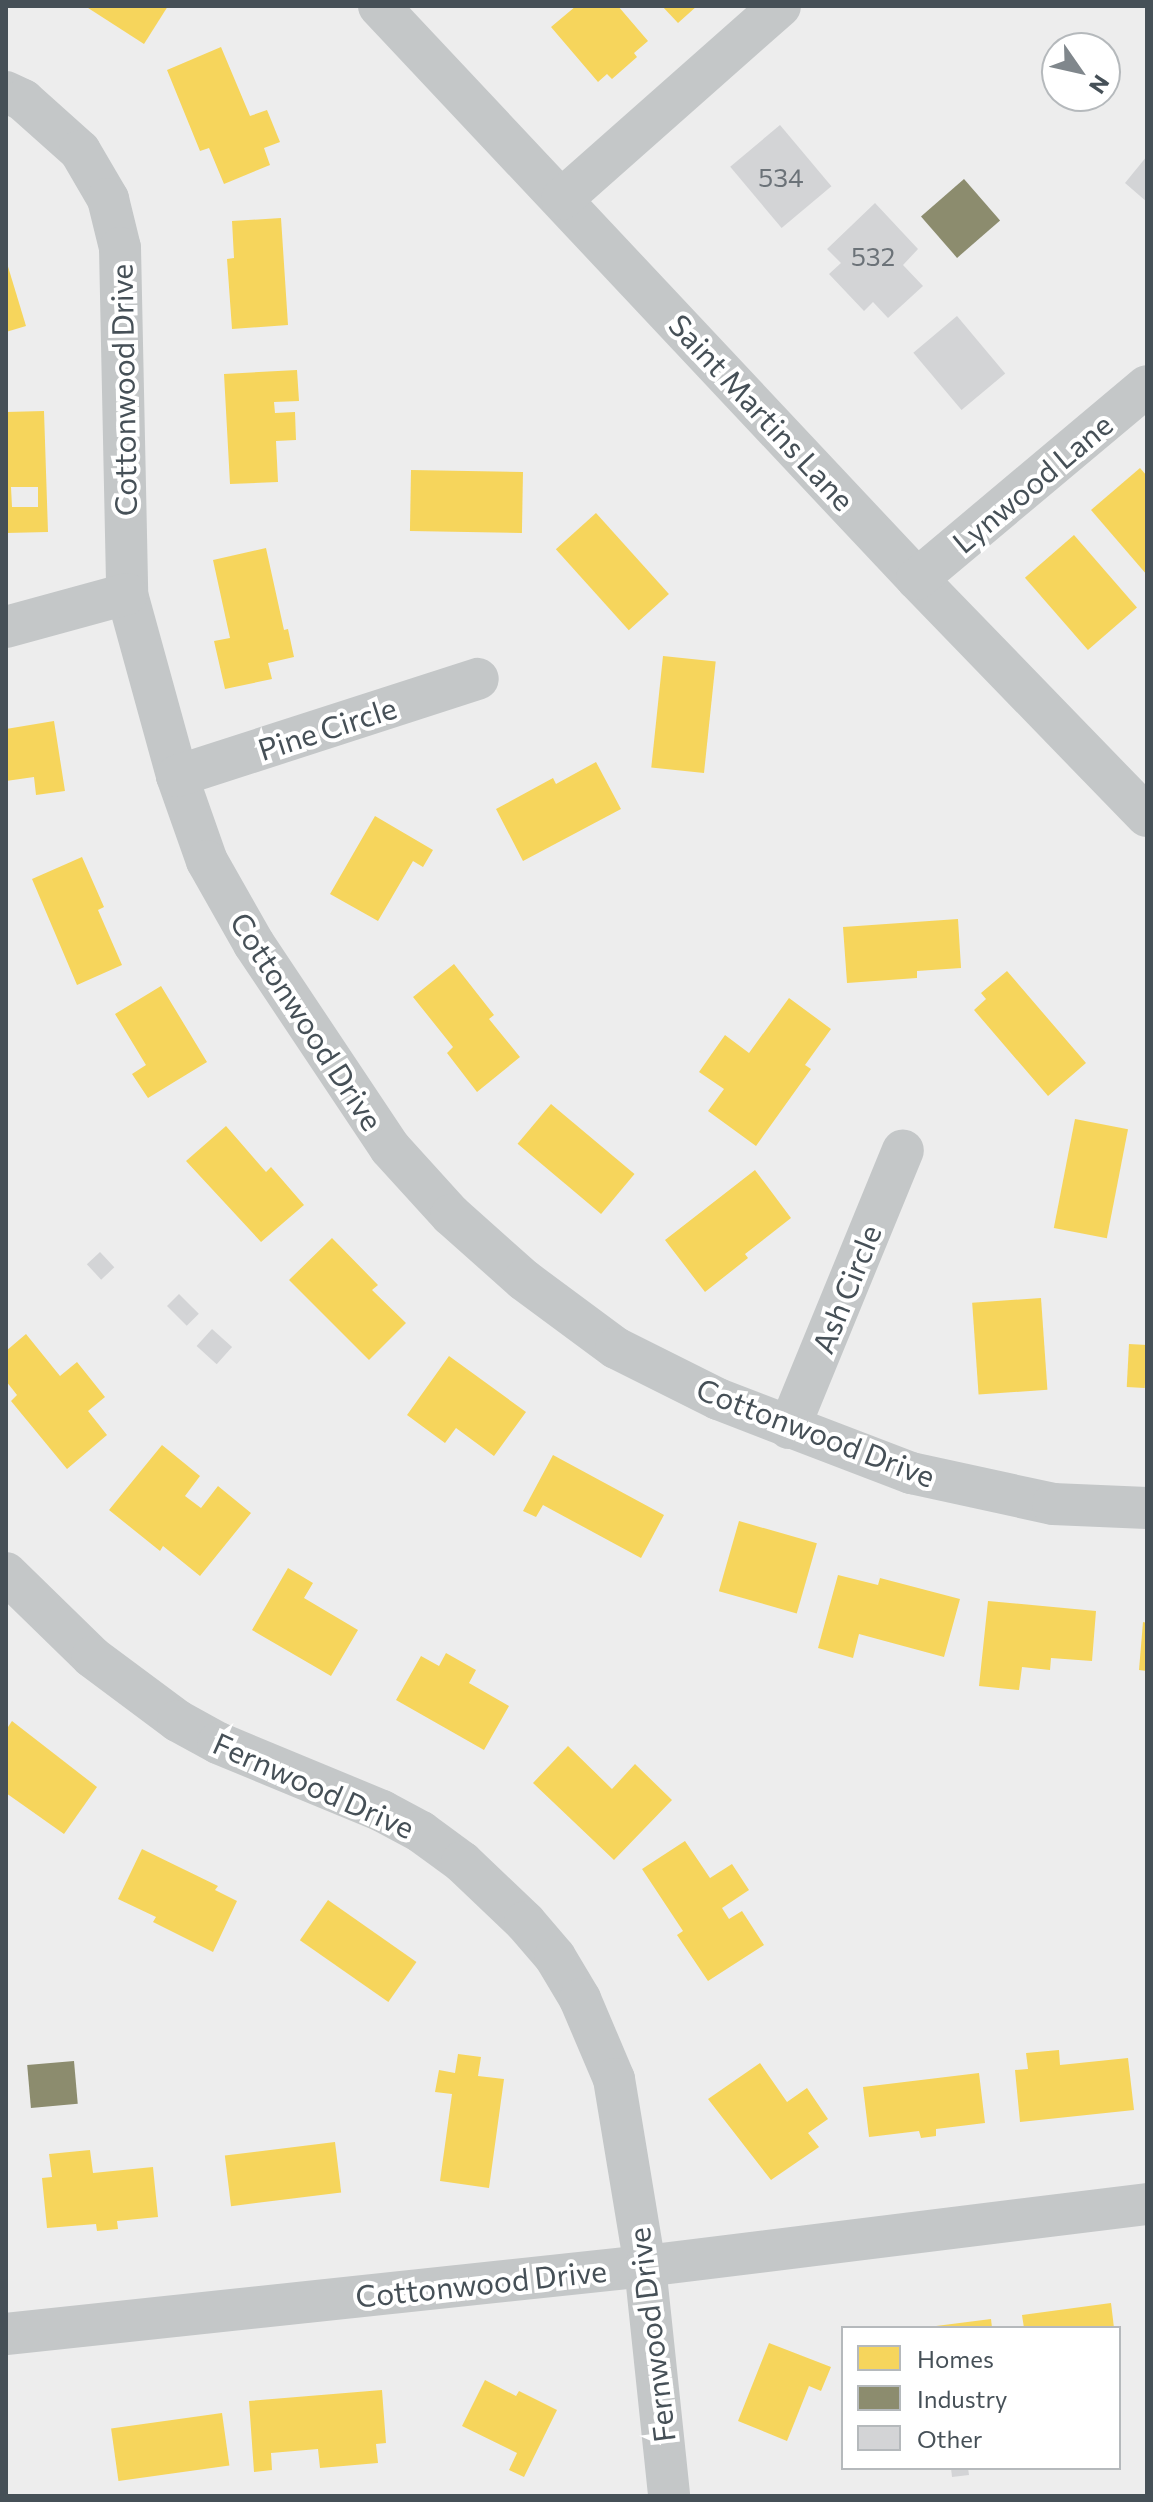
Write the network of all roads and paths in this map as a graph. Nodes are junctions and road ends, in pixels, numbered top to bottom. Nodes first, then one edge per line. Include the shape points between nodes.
1 (379, 6) edge
2 (780, 6) edge
3 (6, 92) edge
4 (562, 199) junction
5 (1147, 386) edge
6 (917, 579) junction
7 (127, 594) junction
8 (6, 627) edge
9 (478, 679) dead end
10 (177, 776) junction
11 (1147, 816) edge
12 (903, 1150) dead end
13 (789, 1428) junction
14 (1147, 1508) edge
15 (6, 1573) edge
16 (1147, 2204) edge
17 (645, 2266) junction
18 (6, 2334) edge
19 (669, 2496) edge

1 - 4 street, Saint Martins Lane
2 - 4 street
3 - 7 street, Cottonwood Drive via 23,100 80,151 108,199 120,248
4 - 6 street, Saint Martins Lane
5 - 6 street, Lynwood Lane
6 - 11 street, Saint Martins Lane
7 - 8 street
7 - 10 street, Cottonwood Drive
9 - 10 street, Pine Circle
10 - 13 street, Cottonwood Drive via 207,861 254,944 390,1148 451,1215 524,1280 616,1348
12 - 13 street, Ash Circle
13 - 14 street, Cottonwood Drive via 911,1473 1053,1504
15 - 17 street, Fernwood Drive via 92,1657 178,1721 421,1832 462,1862 525,1922 555,1957 580,1999 609,2066
16 - 17 street, Cottonwood Drive
17 - 18 street, Cottonwood Drive
17 - 19 street, Fernwood Drive

